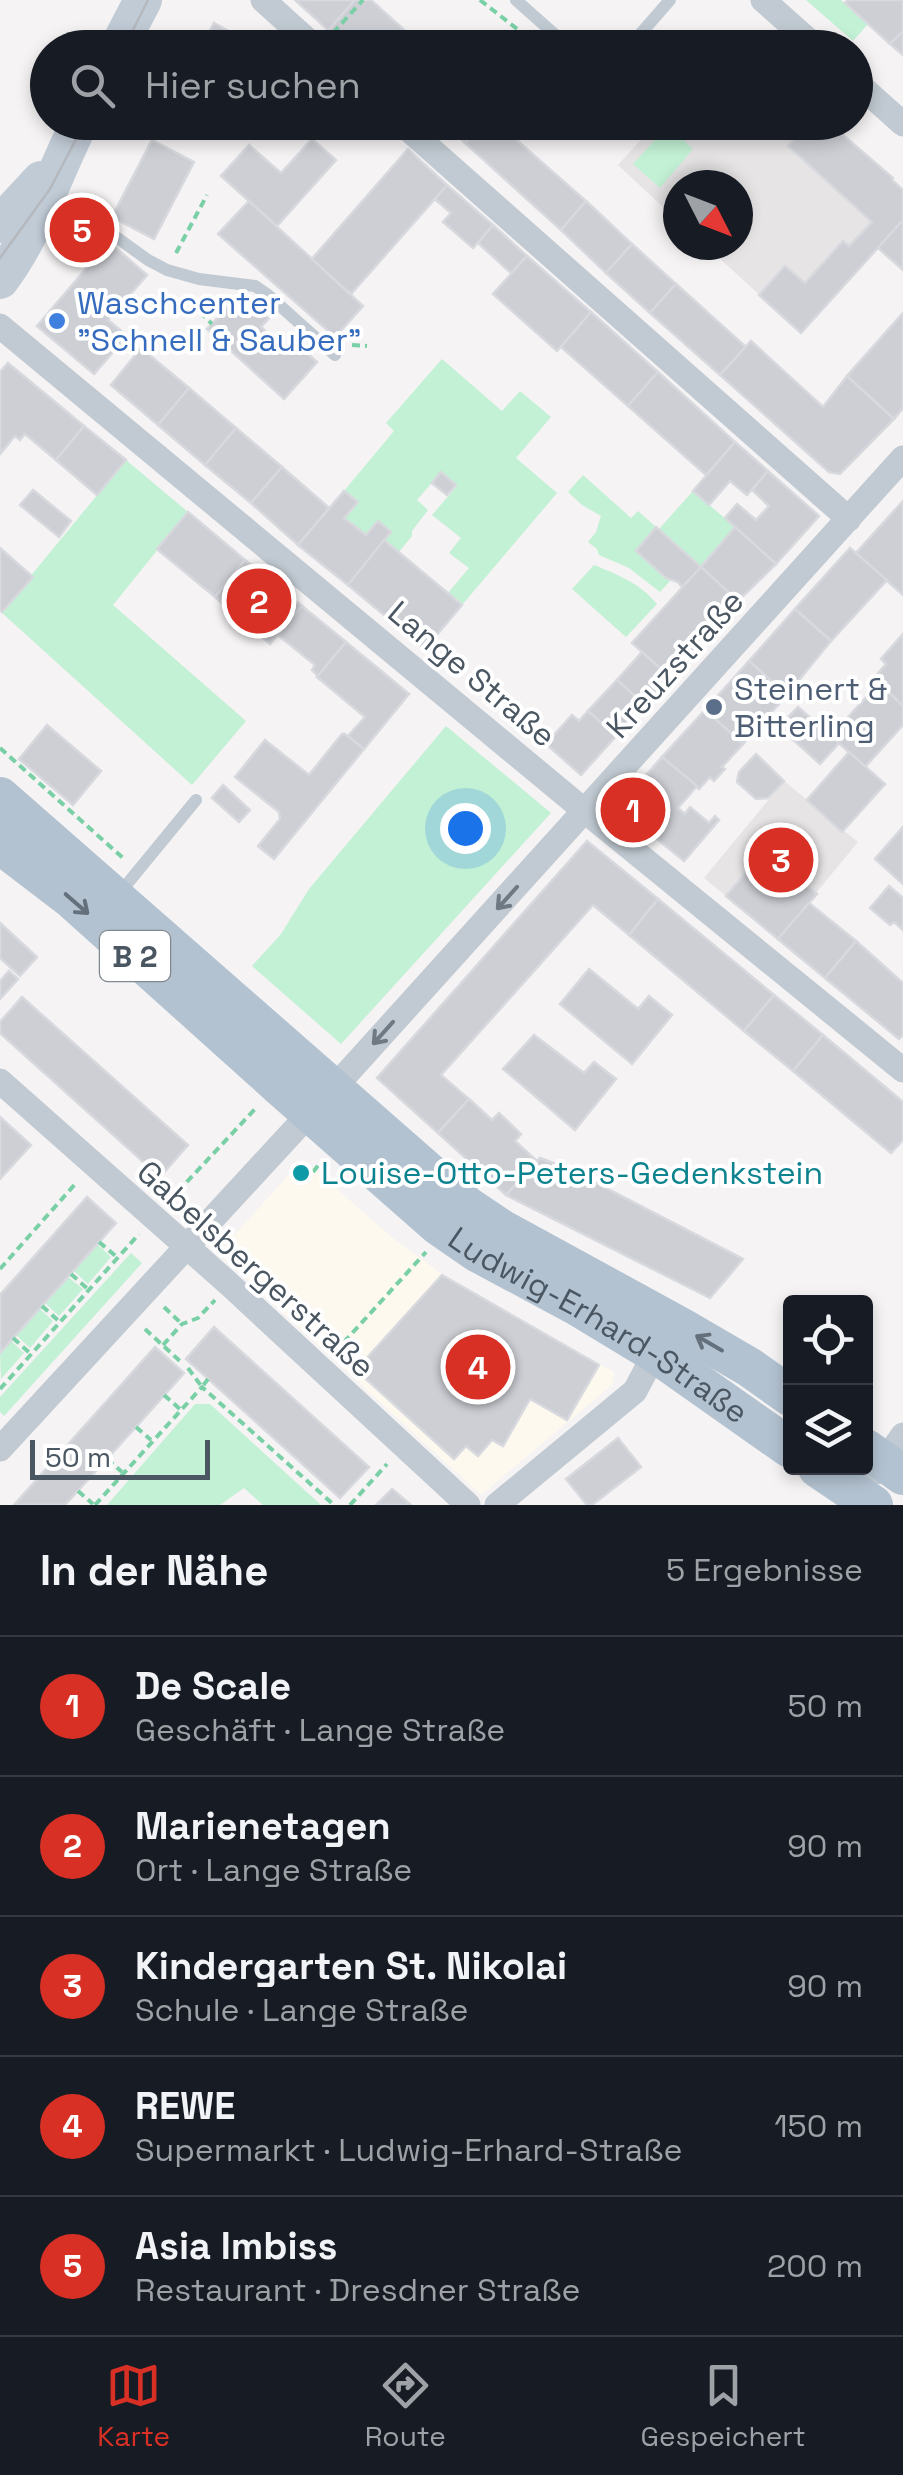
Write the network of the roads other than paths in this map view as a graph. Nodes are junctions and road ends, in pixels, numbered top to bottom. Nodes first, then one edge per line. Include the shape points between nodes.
1 (143, 0) edge
2 (263, 0) edge
3 (516, 0) edge
4 (670, 0) edge
5 (763, 0) edge
6 (289, 23) junction
7 (127, 30) edge
8 (285, 30) edge
9 (303, 30) edge
10 (550, 30) edge
11 (644, 30) edge
12 (797, 30) edge
13 (873, 97) edge
14 (903, 124) edge
15 (71, 140) edge
16 (420, 140) edge
17 (55, 174) junction
18 (18, 240) edge
19 (0, 280) edge
20 (0, 326) edge
21 (335, 355) dead end
22 (903, 458) edge
23 (849, 520) junction
24 (0, 796) edge
25 (196, 800) dead end
26 (586, 812) junction
27 (0, 844) edge
28 (116, 897) junction
29 (903, 1070) edge
30 (0, 1081) edge
31 (321, 1102) junction
32 (186, 1248) junction
33 (654, 1353) junction
34 (783, 1391) edge
35 (783, 1443) edge
36 (2, 1444) edge
37 (889, 1455) edge
38 (828, 1475) edge
39 (867, 1502) edge
40 (468, 1505) edge
41 (497, 1505) edge

1 - 7 main road
2 - 6 street
3 - 10 lane
4 - 11 lane
5 - 12 street
6 - 8 lane
6 - 9 street
13 - 14 street
15 - 17 main road
16 - 23 street
17 - 18 main road
17 - 21 lane via 84,212 148,260 198,279 255,286
18 - 19 main road
20 - 26 street, Lange Straße
22 - 23 street, Kreuzstraße
23 - 26 street, Kreuzstraße
24 - 28 main road, Ludwig-Erhard-Straße / B 2
25 - 28 lane
26 - 29 street, Lange Straße
26 -> 31 street, Kreuzstraße
27 -> 31 main road, Ludwig-Erhard-Straße / B 2
28 - 31 main road, Ludwig-Erhard-Straße / B 2
30 - 32 street, Gabelsbergerstraße
31 - 32 street, Kreuzstraße
31 - 33 main road, Ludwig-Erhard-Straße / B 2 via 446,1230
34 -> 31 main road, Ludwig-Erhard-Straße / B 2 via 501,1229
32 - 36 street, Kreuzstraße
32 - 40 street, Gabelsbergerstraße
33 - 35 main road, Ludwig-Erhard-Straße / B 2
33 - 41 street via 635,1390
37 - 39 street
38 - 39 main road

